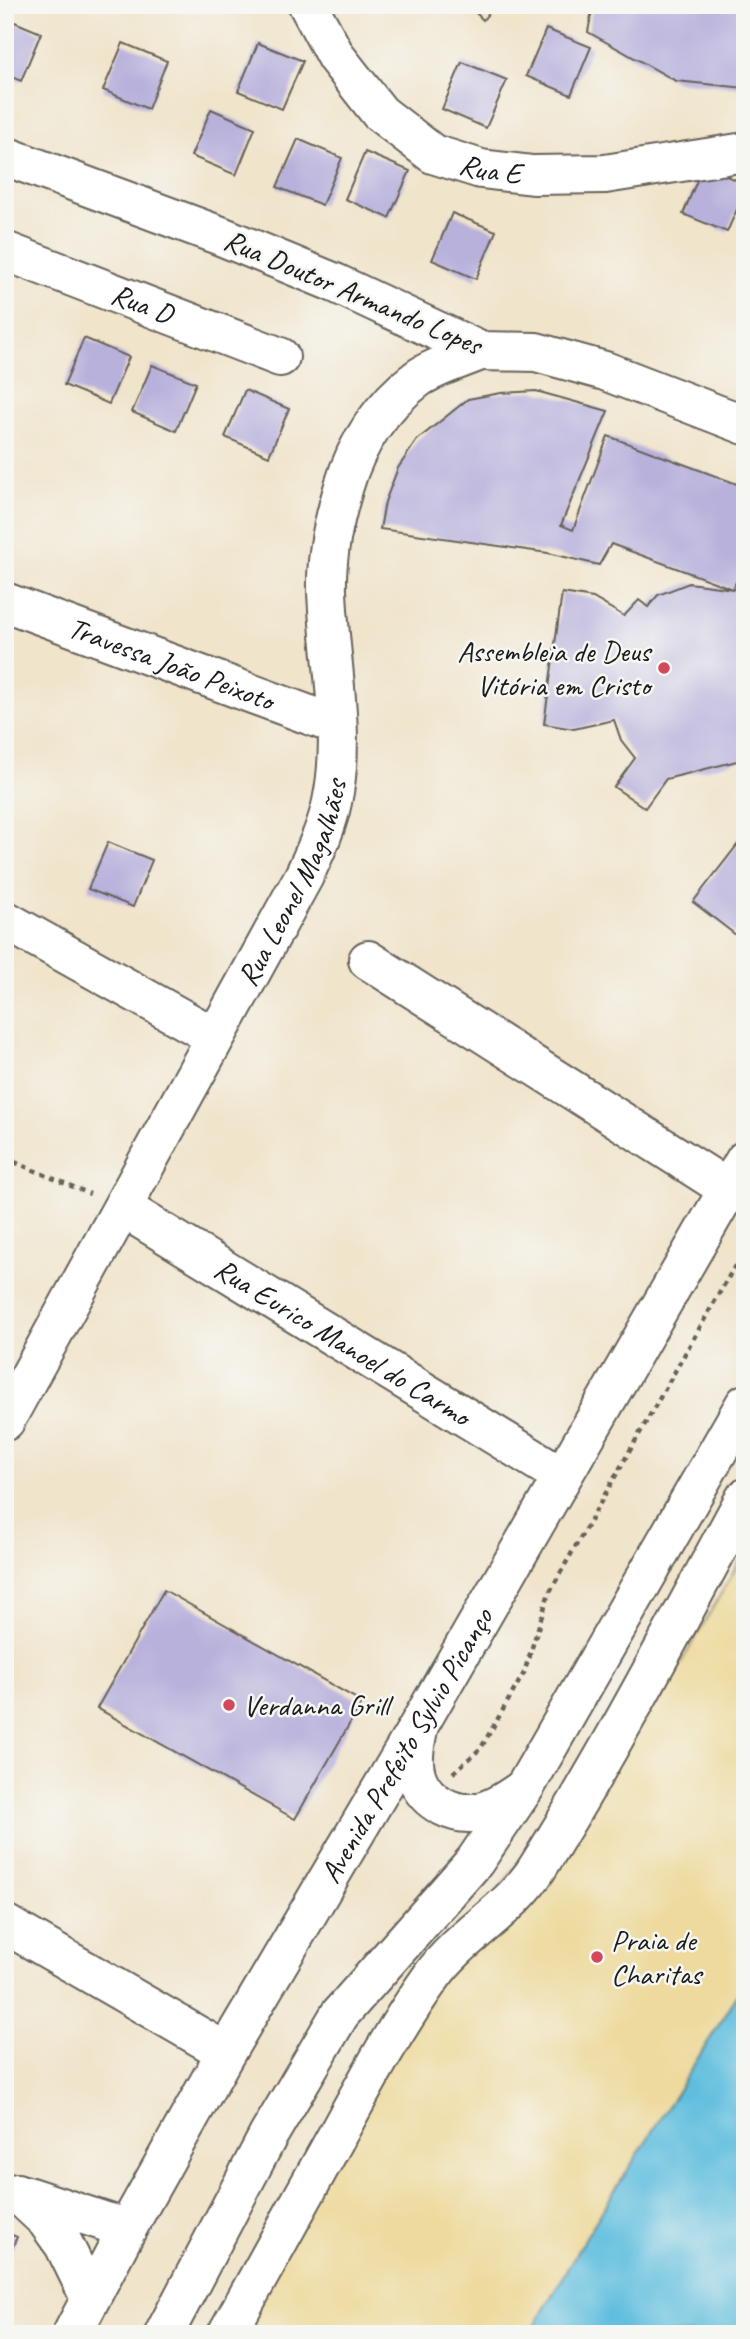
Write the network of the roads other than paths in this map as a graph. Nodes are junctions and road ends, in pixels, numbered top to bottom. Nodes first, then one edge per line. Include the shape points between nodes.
1 (308, 5) edge
2 (745, 152) edge
3 (5, 156) edge
4 (5, 251) edge
5 (480, 352) junction
6 (280, 357) dead end
7 (745, 425) edge
8 (5, 602) edge
9 (337, 725) junction
10 (5, 920) edge
11 (368, 960) dead end
12 (215, 1037) junction
13 (736, 1175) edge
14 (123, 1208) junction
15 (745, 1404) edge
16 (5, 1421) edge
17 (562, 1476) junction
18 (745, 1498) edge
19 (419, 1725) junction
20 (525, 1787) junction
21 (5, 1924) edge
22 (226, 2052) junction
23 (11, 2191) edge
24 (127, 2229) junction
25 (90, 2298) junction
26 (72, 2334) edge
27 (164, 2334) edge
28 (227, 2334) edge

1 - 2 street, Rua E via 336,57 380,113 433,154 481,169 533,175 606,174
3 - 5 street, Rua Doutor Armando Lopes via 221,236
4 - 6 street, Rua D
5 - 7 street, Rua Doutor Armando Lopes via 536,352 605,371
5 - 9 street, Rua Leonel Magalhães via 418,378 378,417 351,460 332,528 327,588
8 - 9 street, Travessa João Peixoto
9 - 12 street, Rua Leonel Magalhães via 332,802 318,845
10 - 12 street
11 - 13 street
12 - 14 street, Rua Leonel Magalhães
13 - 17 street, Avenida Prefeito Sylvio Picanço
14 - 16 street, Rua Leonel Magalhães
14 - 17 street, Rua Eurico Manoel do Carmo
15 - 20 street
17 - 19 street, Avenida Prefeito Sylvio Picanço
18 - 28 street via 642,1691 537,1869 512,1901 463,1941 434,1973 408,2012
19 - 20 street via 414,1754 417,1778 430,1798 455,1813 480,1812 504,1803
19 - 22 street, Avenida Prefeito Sylvio Picanço
20 - 27 street via 475,1861 340,2014 268,2137
21 - 22 street
22 - 24 street, Avenida Prefeito Sylvio Picanço
23 - 24 street
23 - 25 street via 46,2220
24 - 25 street, Avenida Prefeito Sylvio Picanço
25 - 26 street, Avenida Prefeito Sylvio Picanço

